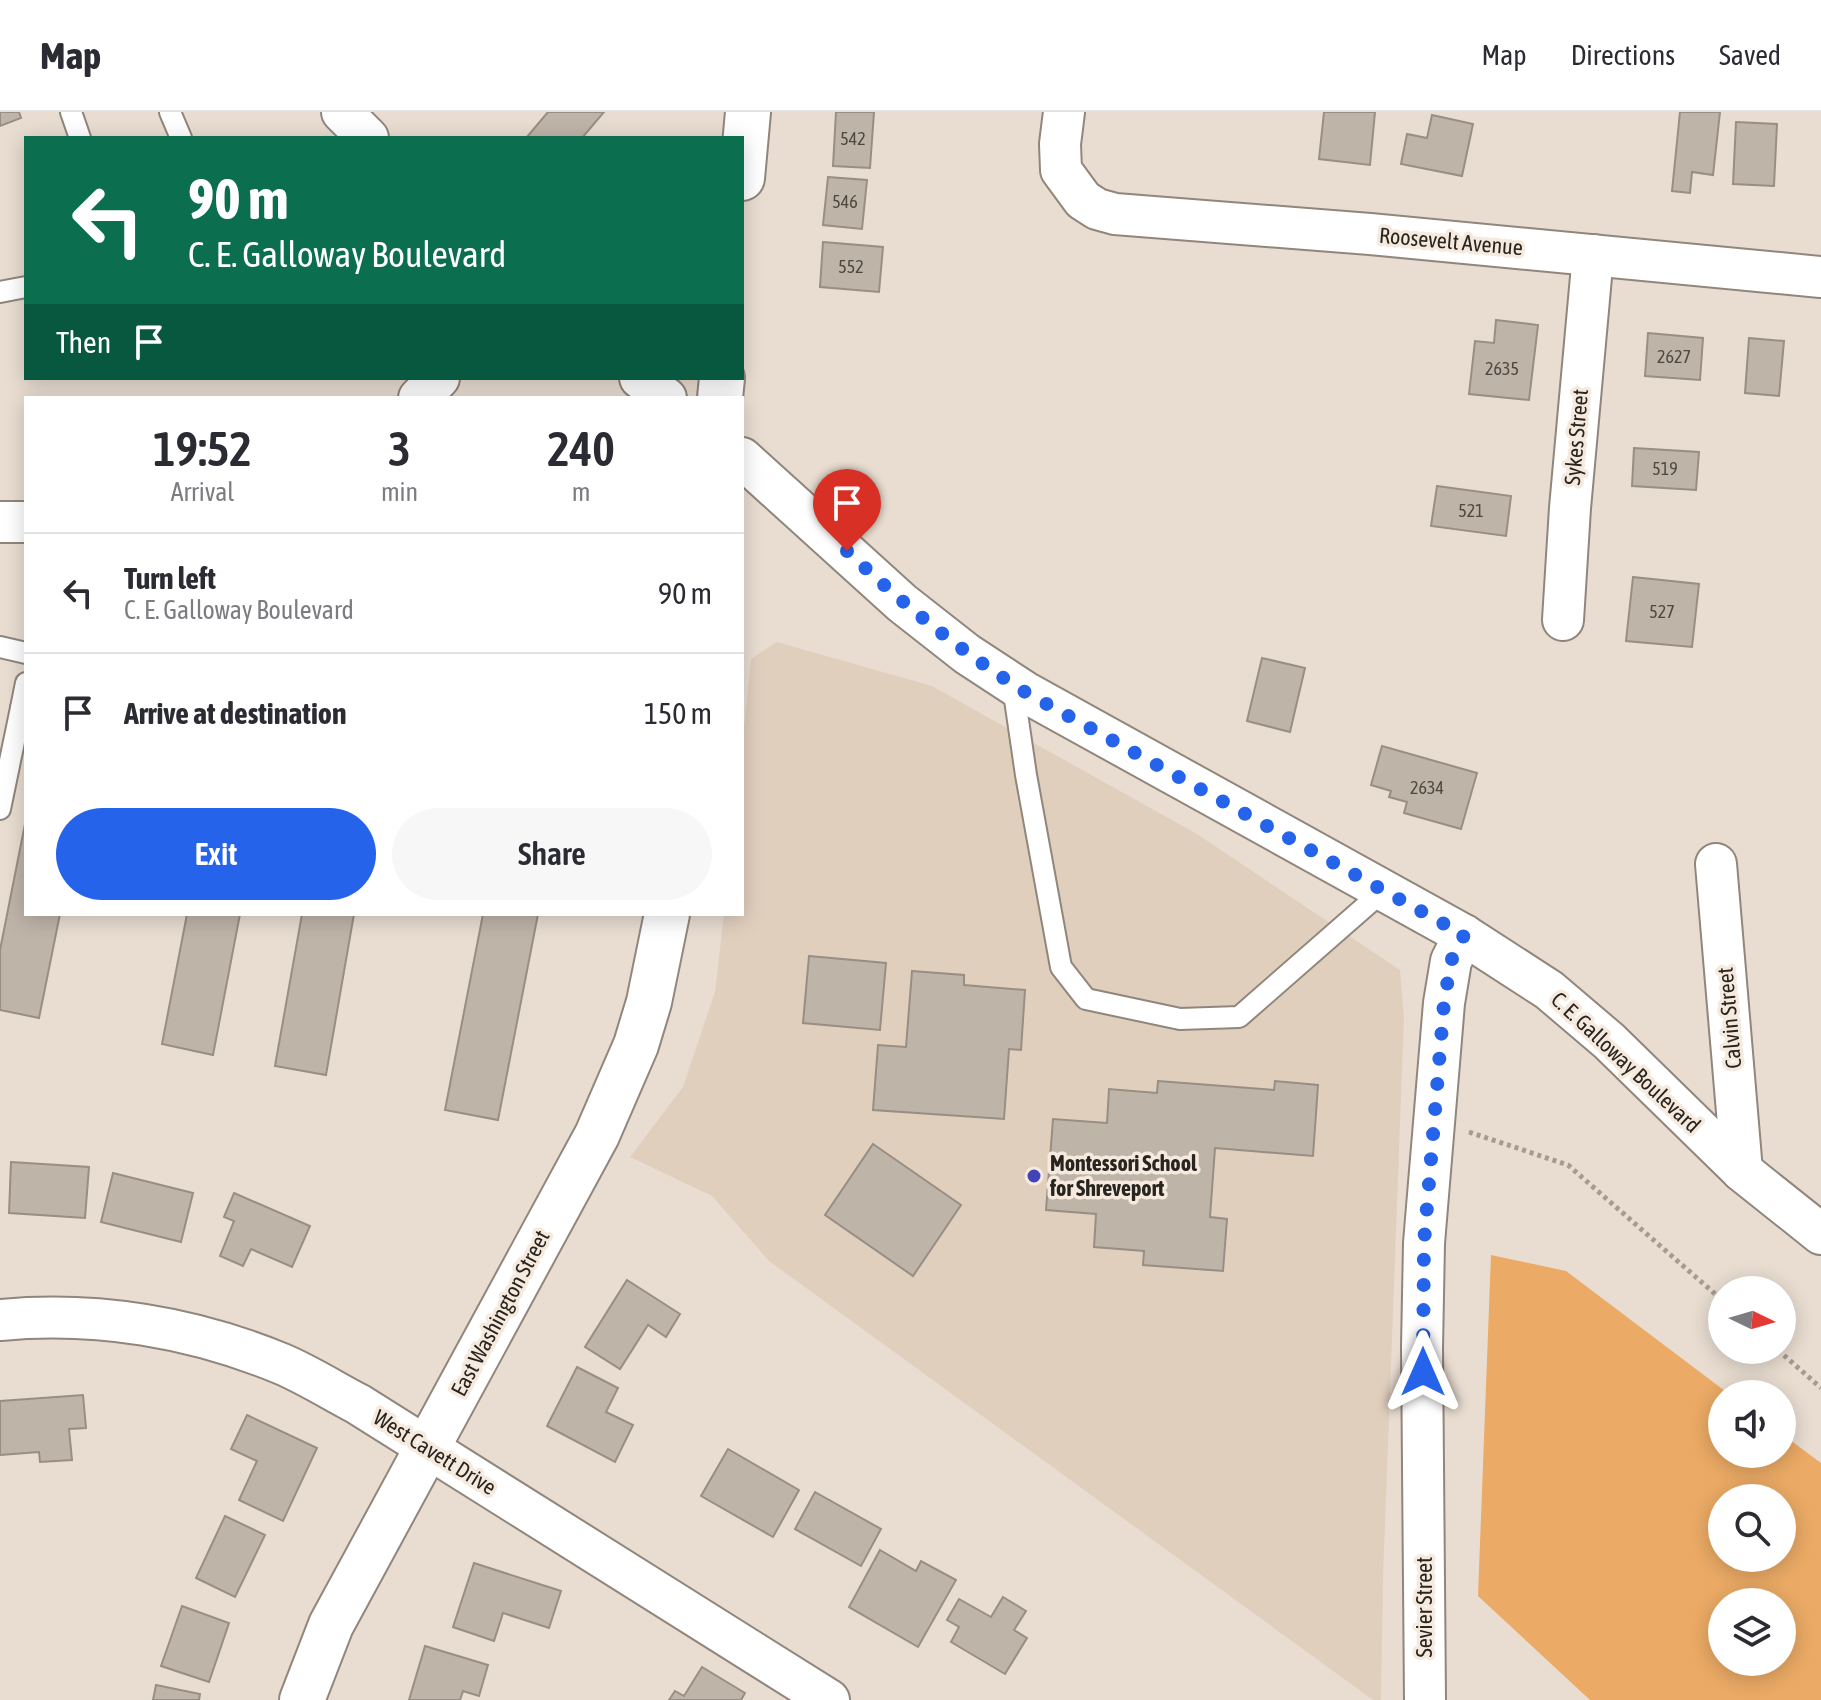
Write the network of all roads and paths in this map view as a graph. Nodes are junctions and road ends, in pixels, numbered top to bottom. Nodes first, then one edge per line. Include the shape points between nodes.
1 (71, 112) edge
2 (170, 112) edge
3 (342, 112) edge
4 (748, 112) edge
5 (1064, 112) edge
6 (79, 136) edge
7 (180, 136) edge
8 (366, 136) edge
9 (744, 156) edge
10 (1593, 255) junction
11 (1821, 277) edge
12 (24, 287) edge
13 (0, 292) edge
14 (437, 380) edge
15 (643, 380) edge
16 (421, 396) edge
17 (663, 396) edge
18 (744, 460) edge
19 (0, 522) edge
20 (24, 522) edge
21 (1563, 620) dead end
22 (0, 647) edge
23 (24, 653) edge
24 (1013, 684) junction
25 (23, 709) edge
26 (0, 809) edge
27 (1716, 864) dead end
28 (1383, 891) junction
29 (667, 916) edge
30 (1464, 935) junction
31 (1434, 1120) junction
32 (1742, 1171) junction
33 (1821, 1234) edge
34 (1708, 1288) edge
35 (0, 1320) edge
36 (1794, 1364) edge
37 (1821, 1388) edge
38 (429, 1448) junction
39 (302, 1700) edge
40 (829, 1700) edge
41 (1425, 1700) edge

1 - 6 lane
2 - 7 lane
3 - 8 street
4 - 9 street
5 - 10 street, Roosevelt Avenue via 1061,170 1083,200 1115,214
10 - 11 street, Roosevelt Avenue
10 - 21 street, Sykes Street
12 - 13 lane
14 - 16 street
15 - 17 street
18 - 24 street, C. E. Galloway Boulevard via 902,603
19 - 20 street
22 - 23 lane
24 - 28 street, C. E. Galloway Boulevard
24 - 28 lane via 1061,967 1086,999 1180,1019 1239,1017
25 - 26 lane
27 - 32 street, Calvin Street
28 - 30 street, C. E. Galloway Boulevard
29 - 38 street, East Washington Street via 649,1002 623,1077
30 - 31 street via 1451,961 1444,1003
30 - 32 street, C. E. Galloway Boulevard via 1549,990
31 - 34 path via 1568,1165
31 - 41 street, Sevier Street via 1424,1243
32 - 33 street, C. E. Galloway Boulevard
35 - 38 street, West Cavett Drive via 42,1316 119,1321 203,1337 283,1365
36 - 37 path
38 - 39 street, East Washington Street via 331,1625
38 - 40 street, West Cavett Drive

